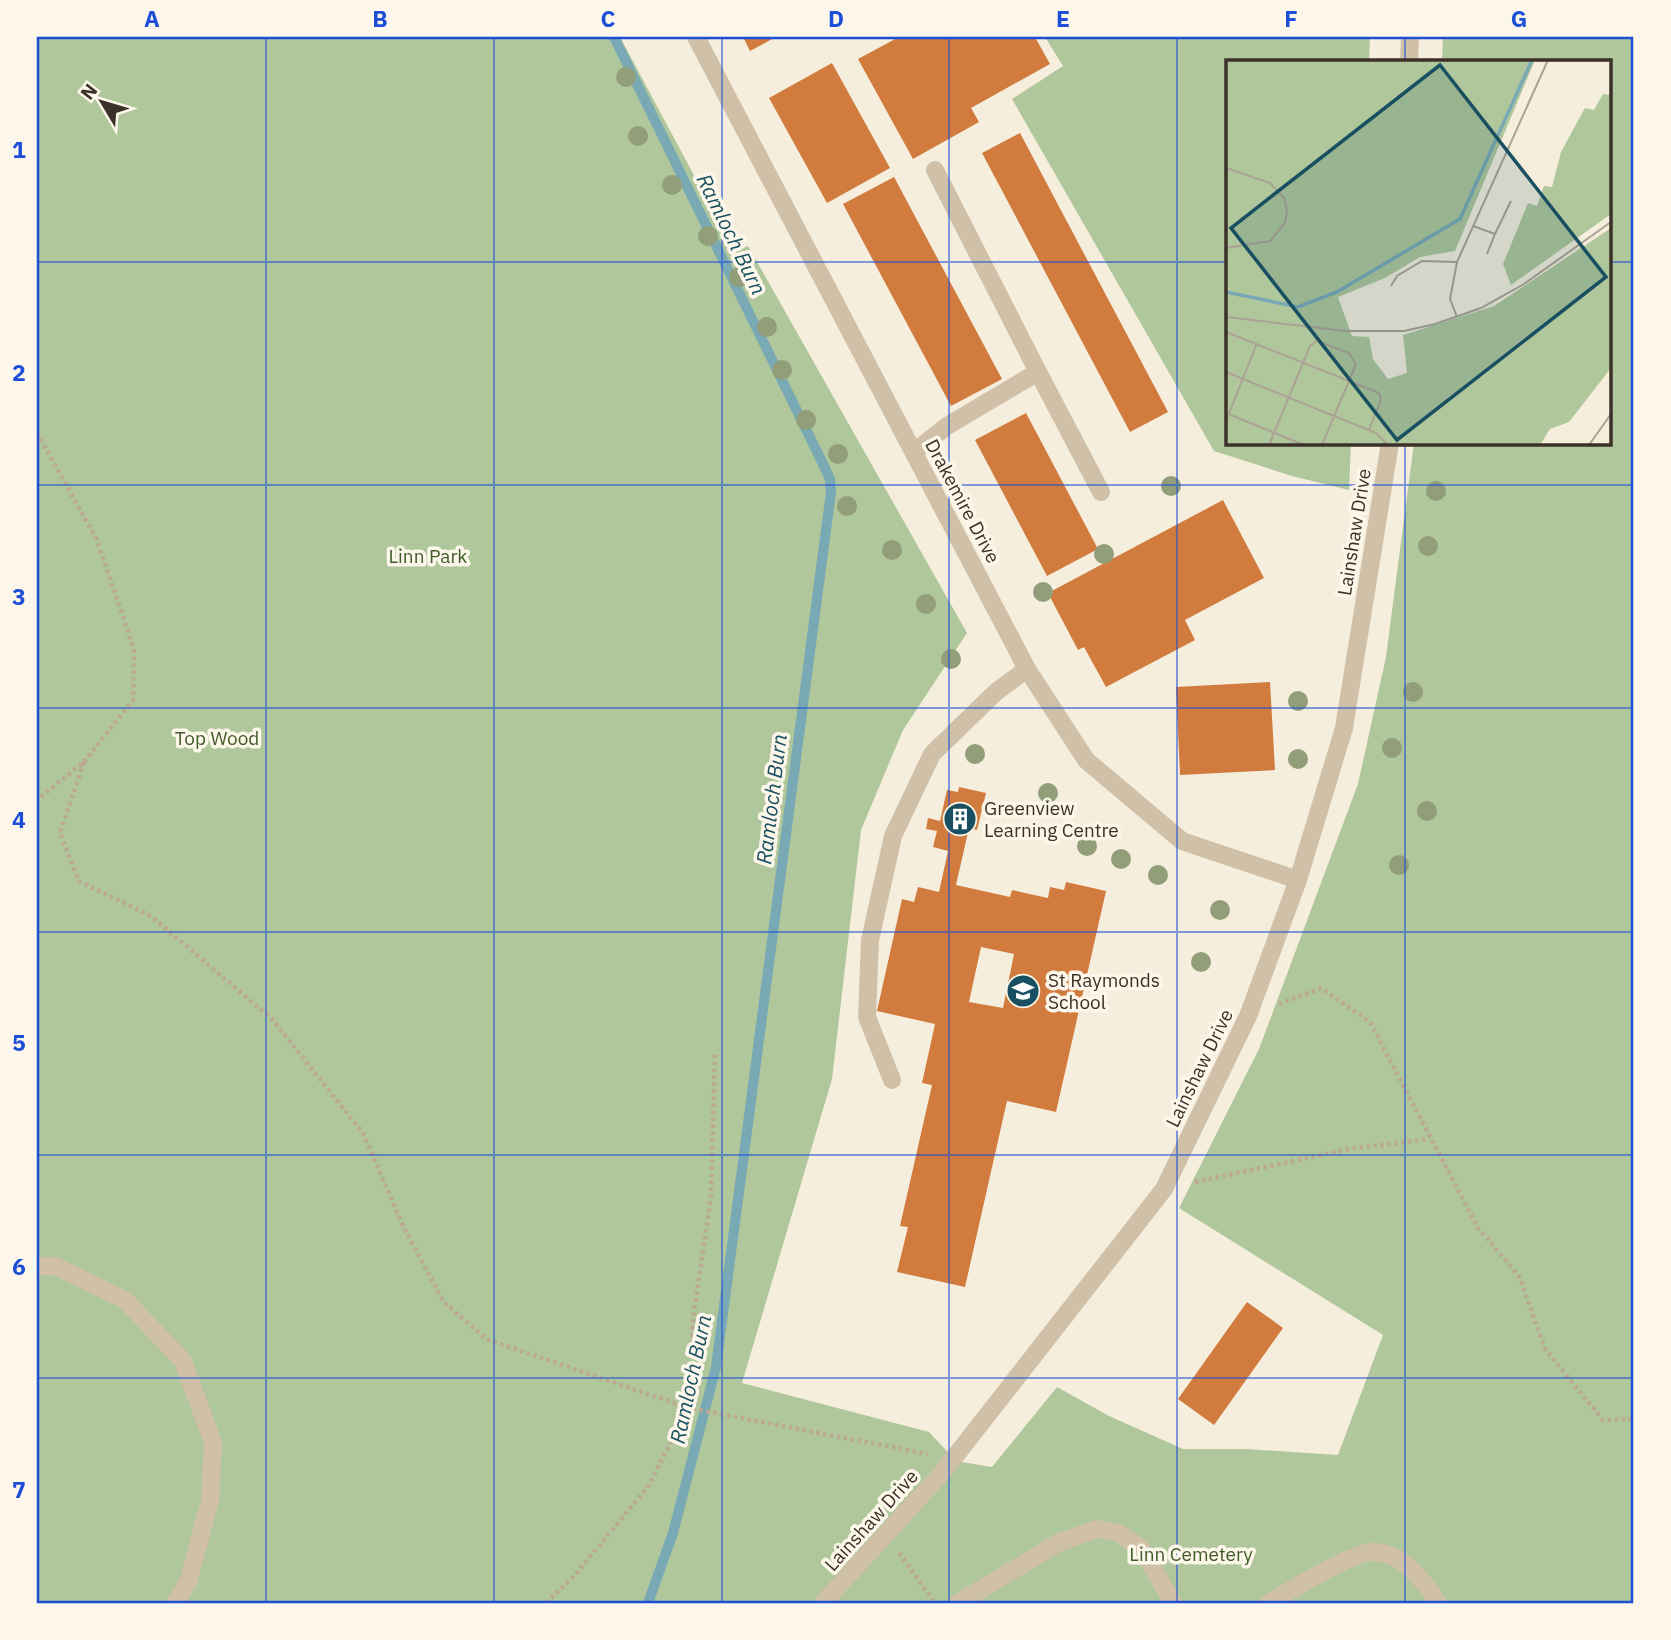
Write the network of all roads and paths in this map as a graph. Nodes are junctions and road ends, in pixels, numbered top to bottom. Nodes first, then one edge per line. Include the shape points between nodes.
1 (696, 37) edge
2 (1410, 37) edge
3 (1409, 60) edge
4 (935, 170) dead end
5 (1038, 372) junction
6 (37, 433) edge
7 (1390, 444) edge
8 (914, 452) junction
9 (1101, 492) dead end
10 (1027, 669) junction
11 (84, 762) junction
12 (37, 800) edge
13 (1298, 880) junction
14 (1248, 1016) junction
15 (715, 1052) dead end
16 (892, 1080) dead end
17 (1430, 1139) junction
18 (1164, 1189) junction
19 (37, 1266) edge
20 (689, 1408) junction
21 (1634, 1419) edge
22 (953, 1459) junction
23 (886, 1535) junction
24 (175, 1603) edge
25 (546, 1603) edge
26 (823, 1603) edge
27 (936, 1603) edge
28 (958, 1603) edge
29 (1173, 1603) edge
30 (1269, 1603) edge
31 (1438, 1603) edge

1 - 8 street, Drakemire Drive
2 - 3 street
4 - 5 street
5 - 8 street via 947,426
5 - 9 street
6 - 11 path via 96,538 134,649 133,700
7 - 13 street, Lainshaw Drive via 1344,728
8 - 10 street, Drakemire Drive
10 - 13 street, Drakemire Drive via 1086,761 1182,841
10 - 16 street via 996,692 932,754 893,836 870,940 867,1017
11 - 12 path
11 - 20 path via 60,833 79,881 151,916 272,1019 363,1133 403,1226 443,1301 486,1339
13 - 14 street, Lainshaw Drive
14 - 17 path via 1321,988 1370,1021
14 - 18 street, Lainshaw Drive
15 - 20 path via 711,1196 692,1319
17 - 18 path via 1349,1149
17 - 21 path via 1478,1228 1519,1276 1545,1349 1603,1420
18 - 22 street, Lainshaw Drive
19 - 24 street via 55,1266 125,1300 183,1361 213,1443 211,1501 188,1582
20 - 22 path
20 - 25 path via 647,1488
22 - 23 street, Lainshaw Drive
23 - 26 street, Lainshaw Drive
23 - 27 path
28 - 29 street via 1058,1544 1097,1530 1119,1533 1141,1548
30 - 31 street via 1345,1561 1371,1552 1412,1569

